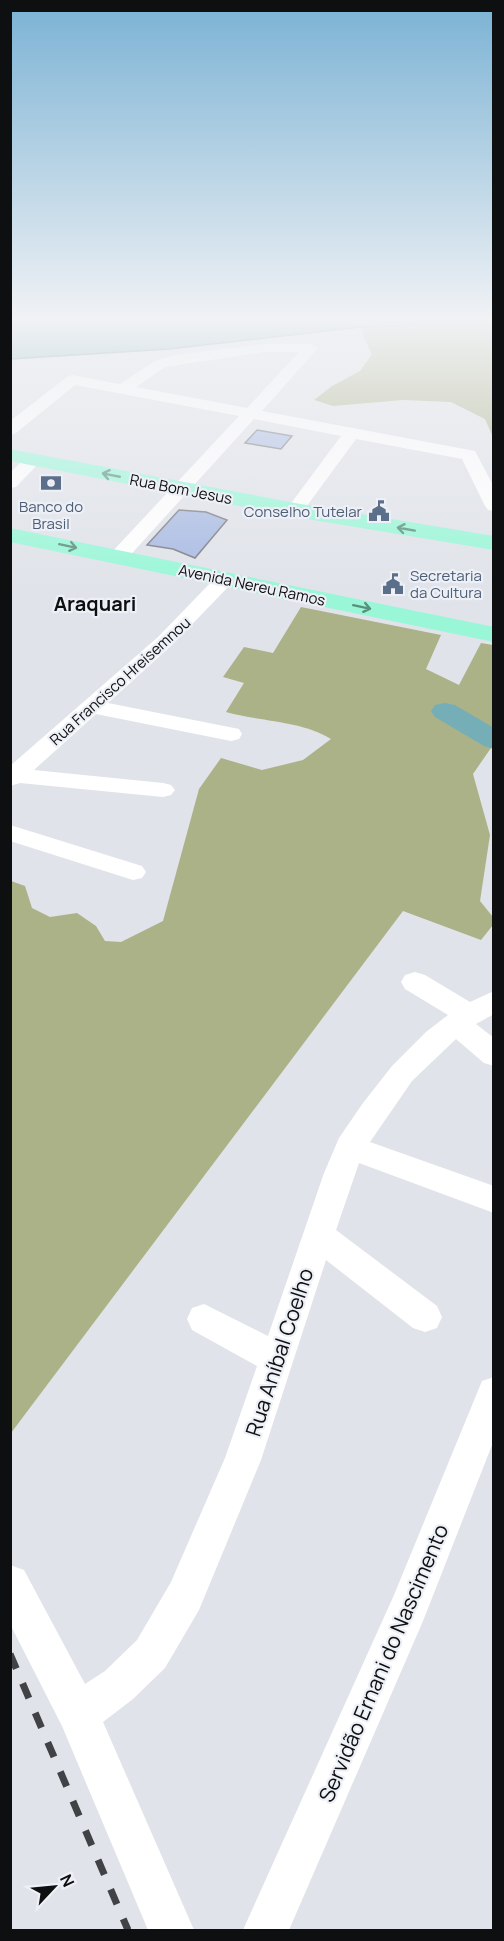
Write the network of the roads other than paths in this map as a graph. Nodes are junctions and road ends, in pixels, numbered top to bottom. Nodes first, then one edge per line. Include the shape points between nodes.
1 (37, 409) edge
2 (227, 409) edge
3 (255, 409) edge
4 (251, 413) junction
5 (10, 430) edge
6 (352, 432) junction
7 (10, 455) edge
8 (33, 460) junction
9 (10, 483) edge
10 (181, 489) junction
11 (494, 506) edge
12 (295, 510) junction
13 (10, 534) edge
14 (464, 539) junction
15 (494, 543) edge
16 (494, 553) edge
17 (118, 557) junction
18 (225, 579) junction
19 (494, 635) edge
20 (93, 707) junction
21 (231, 734) dead end
22 (13, 777) edge
23 (163, 790) dead end
24 (10, 833) edge
25 (133, 872) dead end
26 (415, 982) dead end
27 (473, 1013) edge
28 (494, 1055) edge
29 (350, 1147) junction
30 (494, 1200) edge
31 (318, 1235) junction
32 (425, 1317) dead end
33 (204, 1319) dead end
34 (278, 1359) junction
35 (494, 1393) edge
36 (10, 1584) edge
37 (78, 1713) junction
38 (171, 1930) edge
39 (266, 1930) edge

1 - 5 street
2 - 4 street
3 - 4 street
4 - 6 street
4 - 10 street
6 - 11 street via 469,454
6 - 12 street
7 - 8 main road, Rua Bom Jesus
8 - 9 street
10 -> 8 main road, Rua Bom Jesus
10 - 12 main road, Rua Bom Jesus
10 - 17 street
14 -> 12 main road, Rua Bom Jesus
13 -> 17 main road, Avenida Nereu Ramos
14 - 15 main road, Rua Bom Jesus
14 - 16 main road
17 - 18 main road, Avenida Nereu Ramos
18 -> 19 main road, Avenida Nereu Ramos
18 - 20 street, Rua Francisco Hreisemnou
20 - 21 street
20 - 22 street, Rua Francisco Hreisemnou
22 - 23 street
24 - 25 street
26 - 27 street
27 - 28 street
27 - 29 street, Rua Aníbal Coelho via 426,1048 366,1121
29 - 30 street
29 - 31 street, Rua Aníbal Coelho
31 - 32 street
31 - 34 street, Rua Aníbal Coelho
33 - 34 street
34 - 37 street, Rua Aníbal Coelho via 230,1496 185,1596 151,1654 119,1685
35 - 39 street, Servidão Ernani do Nascimento via 409,1607
36 - 37 street
37 - 38 street

